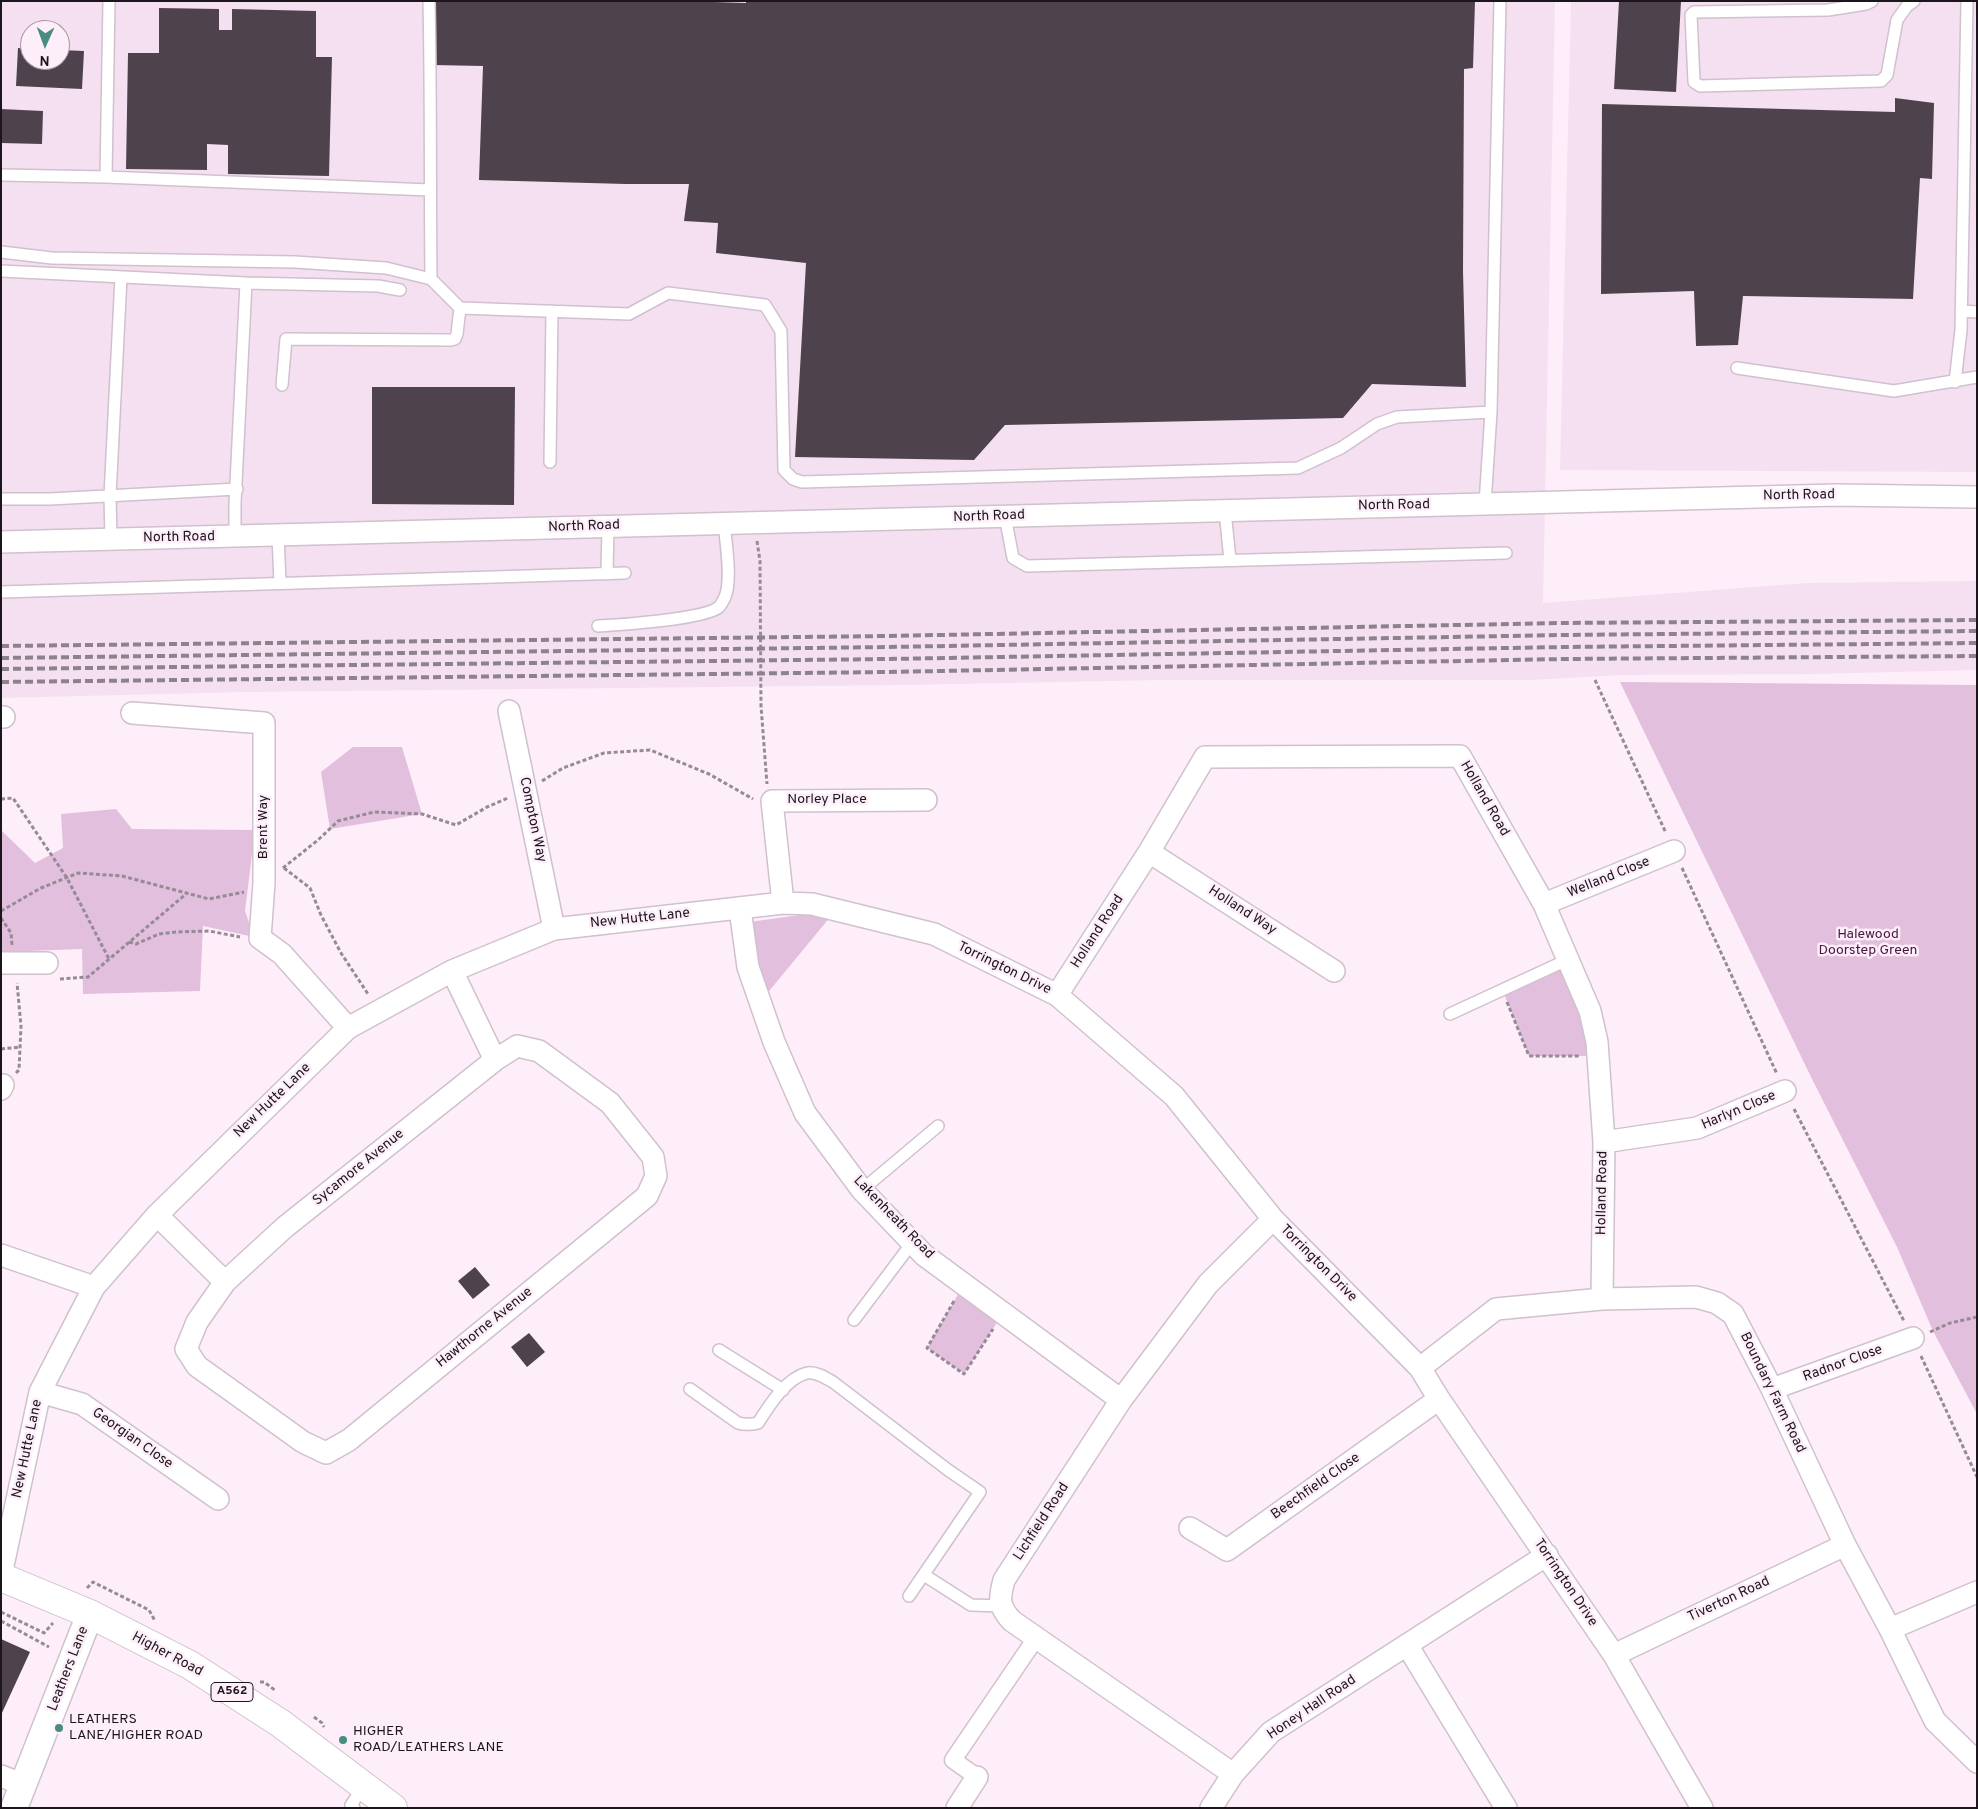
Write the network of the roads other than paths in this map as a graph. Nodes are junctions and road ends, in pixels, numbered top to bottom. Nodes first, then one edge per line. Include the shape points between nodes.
1 (109, 1) edge
2 (429, 1) edge
3 (1500, 1) edge
4 (1872, 1) edge
5 (1914, 1) edge
6 (1967, 1) edge
7 (1965, 93) junction
8 (1977, 95) edge
9 (1, 175) edge
10 (106, 177) junction
11 (430, 190) junction
12 (1, 252) edge
13 (1, 270) edge
14 (121, 277) junction
15 (431, 279) junction
16 (246, 282) junction
17 (400, 290) dead end
18 (460, 308) junction
19 (552, 311) junction
20 (1961, 311) junction
21 (1977, 312) edge
22 (1737, 368) dead end
23 (1977, 376) edge
24 (1955, 382) junction
25 (282, 385) dead end
26 (1491, 412) junction
27 (550, 462) dead end
28 (237, 489) junction
29 (110, 496) junction
30 (1977, 497) edge
31 (1, 499) edge
32 (1485, 504) junction
33 (1225, 510) junction
34 (1005, 516) junction
35 (724, 524) junction
36 (608, 526) junction
37 (278, 535) junction
38 (236, 536) junction
39 (111, 539) junction
40 (1, 542) edge
41 (1506, 553) dead end
42 (1230, 560) junction
43 (625, 573) dead end
44 (607, 574) junction
45 (280, 583) junction
46 (1, 592) edge
47 (598, 626) dead end
48 (509, 711) dead end
49 (132, 713) dead end
50 (926, 800) dead end
51 (1674, 851) dead end
52 (1149, 852) junction
53 (783, 903) junction
54 (1544, 904) junction
55 (740, 909) junction
56 (554, 929) junction
57 (1567, 960) junction
58 (7, 963) edge
59 (47, 963) road end
60 (452, 971) junction
61 (1334, 971) dead end
62 (1057, 995) junction
63 (1450, 1014) dead end
64 (348, 1028) junction
65 (494, 1060) junction
66 (1785, 1091) dead end
67 (938, 1126) dead end
68 (1604, 1142) junction
69 (862, 1190) junction
70 (157, 1215) junction
71 (1273, 1219) junction
72 (912, 1242) junction
73 (1, 1255) edge
74 (225, 1282) junction
75 (94, 1287) junction
76 (1602, 1298) junction
77 (854, 1320) dead end
78 (1913, 1338) road end
79 (719, 1350) dead end
80 (1420, 1368) junction
81 (690, 1389) dead end
82 (1772, 1389) junction
83 (783, 1390) junction
84 (40, 1392) junction
85 (1439, 1399) junction
86 (1121, 1400) junction
87 (218, 1499) dead end
88 (1190, 1528) dead end
89 (1845, 1545) junction
90 (1547, 1555) junction
91 (924, 1575) junction
92 (1, 1576) edge
93 (1977, 1592) edge
94 (909, 1596) dead end
95 (1001, 1606) junction
96 (90, 1614) junction
97 (1890, 1629) junction
98 (1036, 1638) junction
99 (1407, 1645) junction
100 (1614, 1655) junction
101 (1977, 1762) edge
102 (1233, 1774) junction
103 (977, 1777) joint
104 (13, 1789) edge
105 (359, 1797) edge
106 (393, 1808) edge
107 (957, 1808) edge
108 (1211, 1808) edge
109 (1506, 1808) edge
110 (1702, 1808) edge

1 - 10 lane
2 - 11 lane
3 - 26 lane
4 - 5 lane via 1828,10 1694,12 1691,15 1694,82 1700,86 1881,81 1887,75 1897,20
6 - 7 lane
7 - 8 lane
7 - 20 lane
9 - 10 lane
10 - 11 lane
11 - 15 lane
12 - 15 lane via 52,258 314,263 386,268
13 - 14 lane
14 - 16 lane
14 - 29 lane
15 - 18 lane
16 - 17 lane via 378,286
16 - 28 lane
18 - 19 lane
18 - 25 lane via 457,334 451,340 286,339
19 - 26 lane via 629,314 668,293 765,304 781,330 784,470 802,482 1298,468 1397,417
19 - 27 lane
20 - 21 lane
20 - 24 lane
22 - 24 lane via 1894,391
23 - 24 lane
26 - 32 lane
28 - 29 lane
28 - 38 lane
29 - 31 lane
29 - 39 lane
30 - 32 street, North Road via 1836,496
32 - 33 street, North Road
33 - 34 street, North Road
33 - 42 lane
34 - 35 street, North Road
34 - 42 lane via 1013,558 1027,566
35 - 36 street, North Road
35 - 47 lane via 728,571 726,595 719,607 709,612 649,623
36 - 37 street, North Road
36 - 44 lane
37 - 38 street, North Road
37 - 45 lane
38 - 39 street, North Road
39 - 40 street, North Road
41 - 42 lane
43 - 44 lane
44 - 45 lane
45 - 46 lane
48 - 56 street, Compton Way
49 - 64 street, Brent Way via 264,723 264,883 260,938 282,954
50 - 53 street, Norley Place via 772,800
51 - 54 street, Welland Close
52 - 54 street, Holland Road via 1205,757 1460,756
52 - 61 street, Holland Way
52 - 62 street, Holland Road
53 - 55 street, New Hutte Lane
53 - 62 street, Torrington Drive via 812,904 934,934
54 - 57 street, Holland Road
55 - 56 street, New Hutte Lane
55 - 69 street, Lakenheath Road via 748,967 774,1042 804,1113
56 - 60 street, New Hutte Lane
57 - 63 lane
57 - 68 street, Holland Road via 1590,1011 1597,1042
58 - 59 street
60 - 64 street, New Hutte Lane
60 - 65 street
62 - 71 street, Torrington Drive via 1174,1096
64 - 70 street, New Hutte Lane
65 - 74 street, Sycamore Avenue via 285,1227
65 - 74 street, Hawthorne Avenue via 517,1046 539,1051 610,1103 653,1157 656,1176 647,1196 349,1440 326,1453 303,1442 197,1366 186,1349 197,1322
66 - 68 street, Harlyn Close via 1697,1128
67 - 69 lane
68 - 76 street, Holland Road
69 - 72 street, Lakenheath Road
70 - 74 street
70 - 75 street, New Hutte Lane
71 - 80 street, Torrington Drive
71 - 86 street, Lichfield Road via 1208,1284
72 - 77 lane
72 - 86 street, Lakenheath Road via 1003,1314
73 - 75 street
75 - 84 street, New Hutte Lane
76 - 80 street, Boundary Farm Road via 1496,1309
76 - 82 street, Boundary Farm Road via 1696,1297 1717,1303 1733,1314
78 - 82 street, Radnor Close
79 - 83 lane
80 - 85 street, Torrington Drive
81 - 83 lane via 745,1425 758,1423
82 - 89 street, Boundary Farm Road
83 - 91 lane via 808,1372 820,1375 980,1492
84 - 87 street, Georgian Close via 82,1404
84 - 92 street, New Hutte Lane
85 - 88 street, Beechfield Close via 1227,1550
85 - 90 street, Torrington Drive
86 - 95 street, Lichfield Road via 1004,1580
89 - 97 street, Boundary Farm Road
89 - 100 street, Tiverton Road
90 - 99 street, Honey Hall Road
90 - 100 street, Torrington Drive
91 - 94 lane
91 - 95 lane via 972,1605
92 - 96 highway, Higher Road / A562
93 - 97 street
95 - 98 street via 1012,1621
96 - 104 street, Leathers Lane
96 - 105 highway, Higher Road / A562 via 190,1665 280,1723
97 - 101 street, Boundary Farm Road via 1935,1721
98 - 102 street
98 - 103 street via 953,1760
99 - 102 street, Honey Hall Road via 1271,1732
99 - 109 street
100 - 110 street, Torrington Drive
102 - 108 street, Honey Hall Road
103 - 107 street
105 - 106 highway, Higher Road / A562

